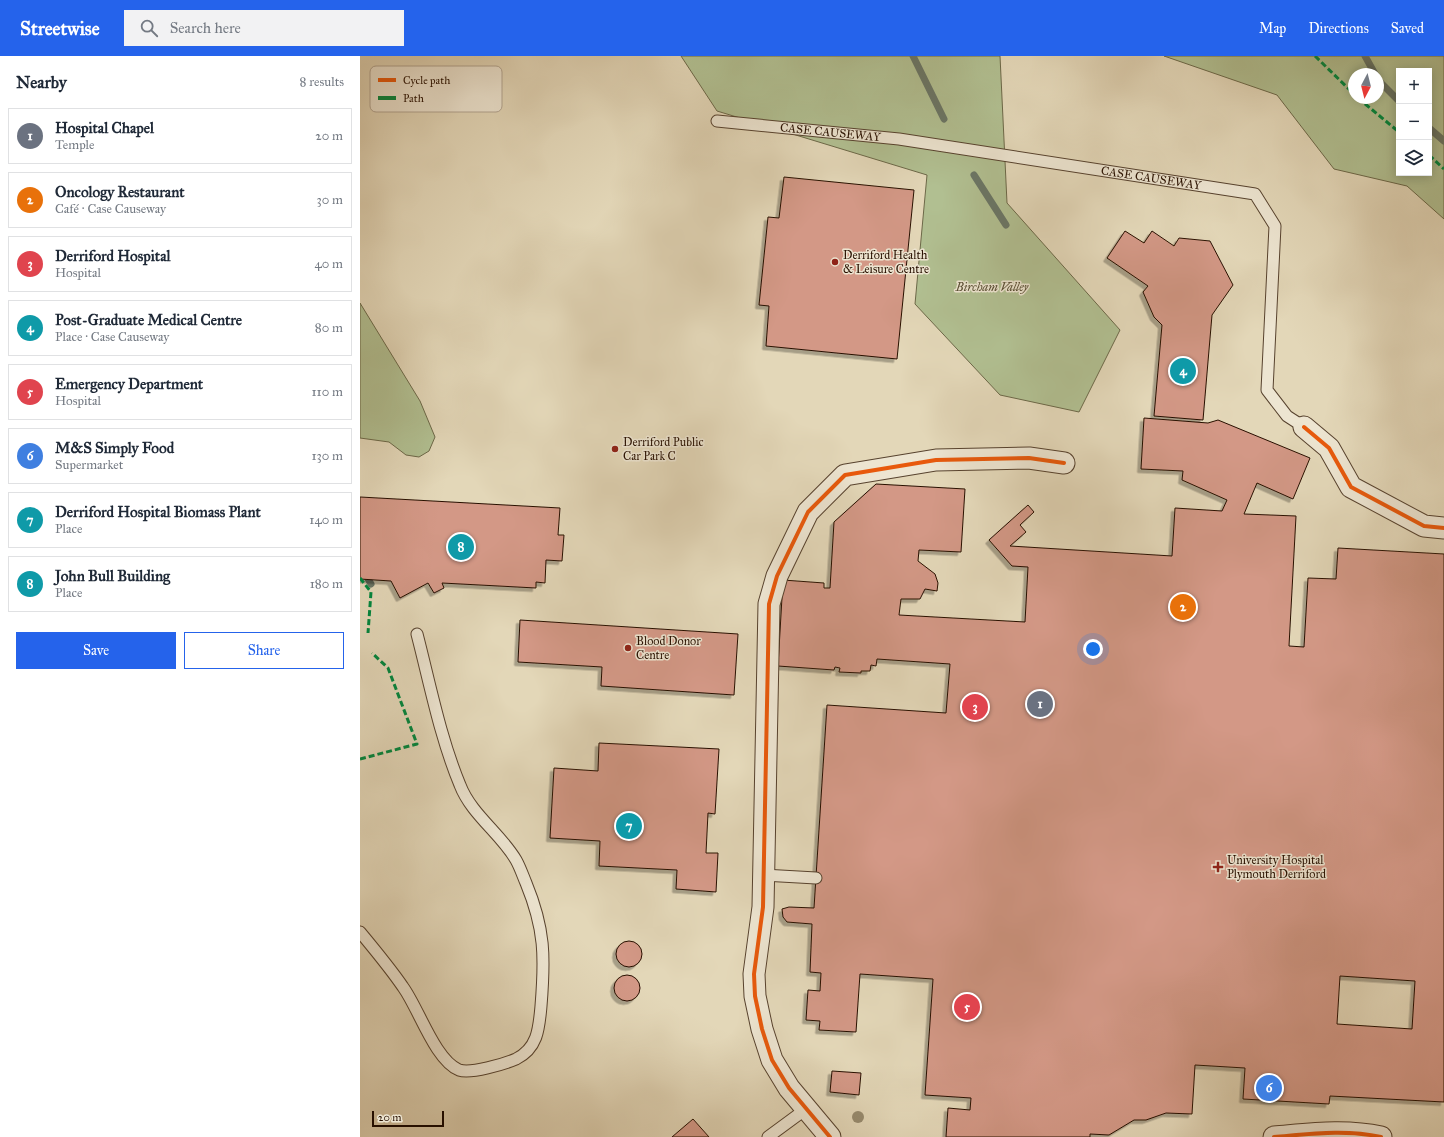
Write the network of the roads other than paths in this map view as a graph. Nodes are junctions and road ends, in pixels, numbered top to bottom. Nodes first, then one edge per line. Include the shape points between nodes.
1 (717, 121) dead end
2 (1304, 427) joint
3 (1064, 463) dead end
4 (1444, 528) edge
5 (417, 634) dead end
6 (763, 875) junction
7 (816, 878) dead end
8 (360, 932) edge
9 (806, 1109) junction
10 (768, 1137) edge
11 (830, 1137) edge
12 (1274, 1137) edge
13 (1381, 1137) edge

1 - 2 lane, CASE CAUSEWAY via 899,139 1255,194 1275,226 1267,390 1287,416
2 - 4 street, CASE CAUSEWAY via 1329,448 1351,487 1424,526
3 - 6 street via 1029,458 936,460 845,475 808,512 777,576 769,604
5 - 8 lane via 451,761 461,788 516,861 541,930 544,965 539,1033 532,1047 524,1055 512,1060 467,1072 449,1065 436,1048 403,987
6 - 7 lane
6 - 9 street via 763,906 754,974 757,1007 772,1060
9 - 10 lane
9 - 11 street
12 - 13 street via 1322,1132 1360,1133

